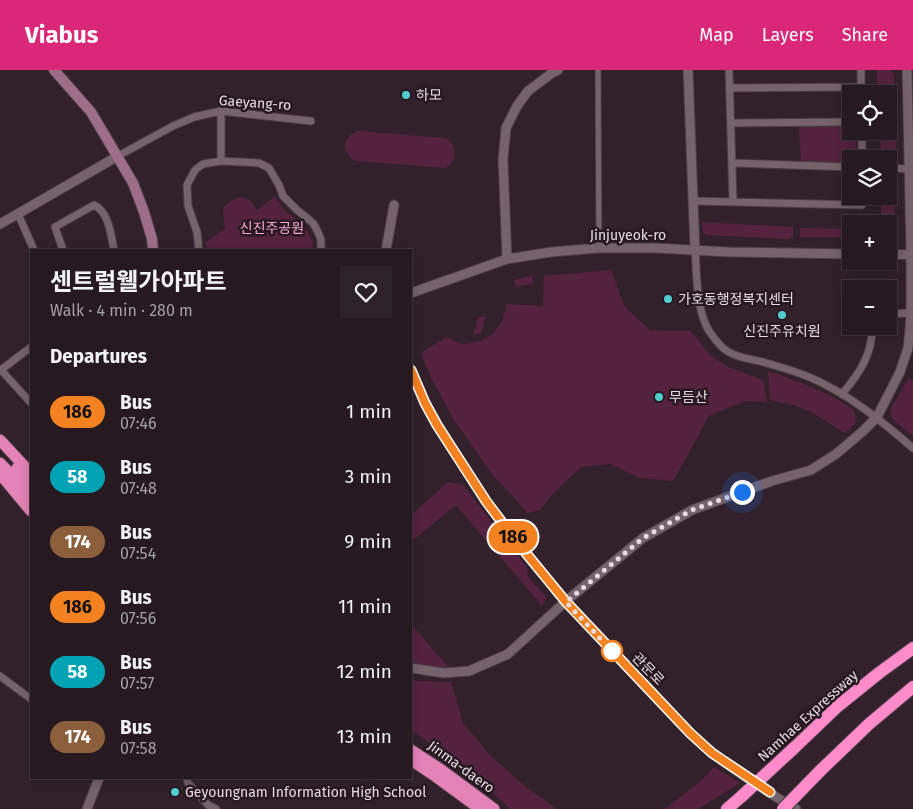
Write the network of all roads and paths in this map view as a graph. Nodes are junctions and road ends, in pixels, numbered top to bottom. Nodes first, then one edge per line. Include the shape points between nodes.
1 (54, 70) edge
2 (558, 70) edge
3 (598, 70) edge
4 (688, 70) edge
5 (729, 70) edge
6 (861, 70) edge
7 (907, 70) edge
8 (861, 85) edge
9 (730, 88) junction
10 (842, 90) edge
11 (221, 111) junction
12 (311, 120) dead end
13 (842, 122) edge
14 (731, 123) junction
15 (118, 156) junction
16 (221, 161) junction
17 (732, 163) junction
18 (842, 167) edge
19 (897, 168) edge
20 (909, 169) junction
21 (693, 201) junction
22 (732, 201) junction
23 (842, 204) edge
24 (394, 205) dead end
25 (18, 214) junction
26 (0, 224) edge
27 (599, 248) junction
28 (34, 249) edge
29 (63, 249) edge
30 (114, 249) edge
31 (153, 249) edge
32 (199, 249) edge
33 (322, 249) edge
34 (386, 249) edge
35 (695, 250) junction
36 (842, 254) edge
37 (897, 254) edge
38 (912, 255) edge
39 (507, 259) junction
40 (412, 293) edge
41 (911, 313) junction
42 (897, 314) edge
43 (872, 335) edge
44 (30, 348) edge
45 (412, 372) edge
46 (842, 394) junction
47 (30, 403) edge
48 (877, 418) junction
49 (0, 440) edge
50 (913, 448) edge
51 (0, 451) edge
52 (0, 463) edge
53 (30, 471) edge
54 (0, 474) edge
55 (30, 482) edge
56 (30, 494) edge
57 (30, 510) edge
58 (566, 602) junction
59 (913, 648) edge
60 (412, 668) edge
61 (0, 676) edge
62 (913, 687) edge
63 (30, 698) edge
64 (412, 751) edge
65 (412, 761) edge
66 (100, 779) edge
67 (187, 779) edge
68 (87, 809) edge
69 (216, 809) edge
70 (480, 809) edge
71 (494, 809) edge
72 (726, 809) edge
73 (783, 809) edge
74 (796, 809) edge

1 - 15 main road via 91,112
2 - 39 street via 528,92 506,128
3 - 27 street
4 - 21 street
5 - 9 street
6 - 8 street
7 - 20 street
9 - 10 street
9 - 14 street
11 - 12 street, Gaeyang-ro
11 - 15 street, Gaeyang-ro via 173,126
11 - 16 street
13 - 14 street
14 - 17 street
15 - 25 street
15 - 31 main road via 144,212
16 - 32 street via 203,164 195,170 188,185 188,206
16 - 33 street via 259,163 268,168 283,196 313,223
17 - 18 street
17 - 22 street
19 - 20 street
20 - 38 street
21 - 22 street
21 - 35 street
22 - 23 street
24 - 34 street
25 - 26 street
25 - 28 street
27 - 35 street, Jinjuyeok-ro
27 - 39 street, Jinjuyeok-ro
29 - 30 street via 55,227 94,205 101,208
35 - 36 street, Jinjuyeok-ro
35 - 46 street via 702,317 726,351 789,369
37 - 38 street
38 - 41 street
39 - 40 street, Jinjuyeok-ro
41 - 42 street
41 - 48 street via 908,348
43 - 46 street via 868,354 858,374
44 - 47 street via 0,370
45 - 58 street, 관문로 via 437,425 470,476 516,541
46 - 48 street
48 - 50 street
48 - 58 street via 836,454 810,470 692,510 643,538
49 - 53 highway
51 - 55 highway
52 - 56 highway
54 - 57 highway
58 - 60 street via 508,654 470,671 444,673
58 - 74 street, 관문로 via 712,753
59 - 72 highway, Namhae Expressway, bridge via 838,706
61 - 63 street
62 - 73 highway, bridge
64 - 71 highway, Jinma-daero
65 - 70 highway, Jinma-daero
66 - 68 street
67 - 69 street via 208,805

